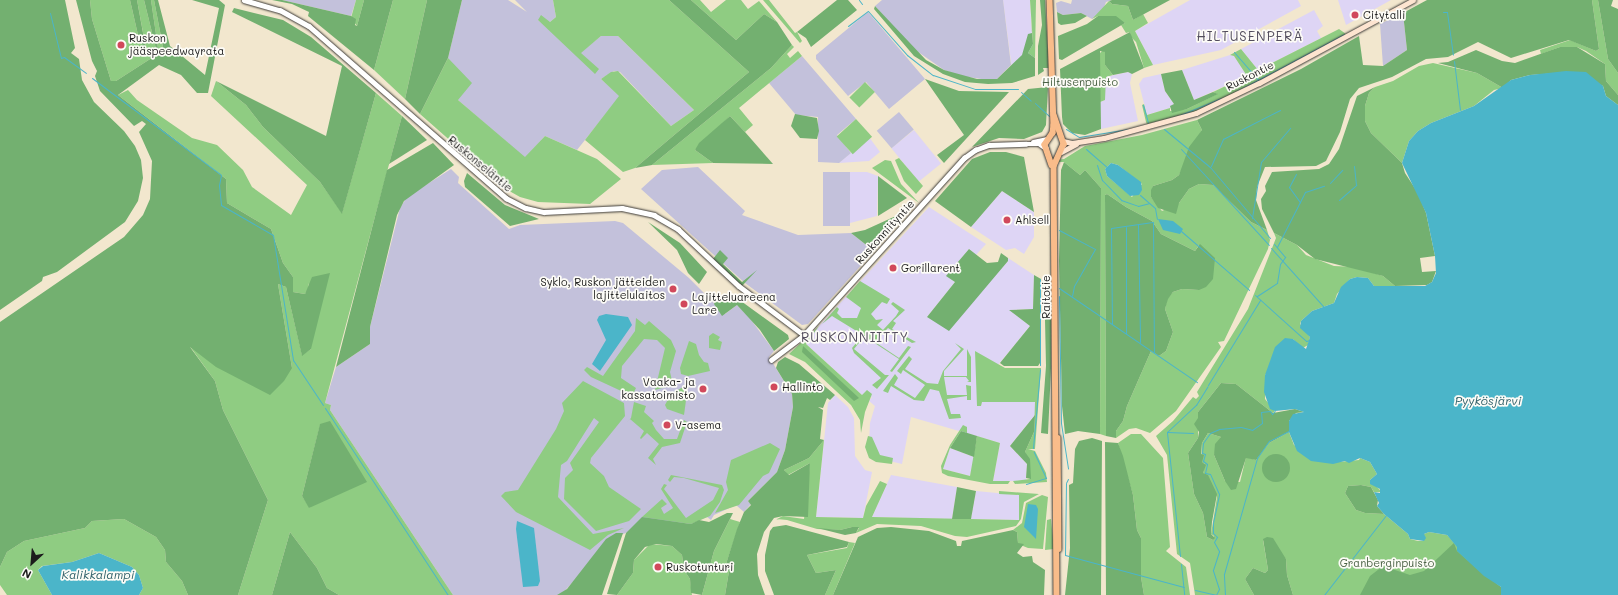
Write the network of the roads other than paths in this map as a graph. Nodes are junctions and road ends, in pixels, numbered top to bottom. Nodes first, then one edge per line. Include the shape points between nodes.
1 (244, 0) edge
2 (1051, 0) edge
3 (1413, 0) edge
4 (1054, 115) junction
5 (1048, 138) junction
6 (1062, 140) junction
7 (1084, 141) junction
8 (1026, 144) junction
9 (1046, 149) junction
10 (1059, 153) junction
11 (1054, 171) junction
12 (804, 335) junction
13 (771, 360) dead end
14 (1057, 595) edge

1 - 12 street, Ruskonseläntie via 280,10 309,26 506,198 526,208 544,212 622,208 654,215 678,229 739,286
2 - 4 main road
3 - 7 main road, Ruskontie via 1228,99 1154,126
4 - 5 main road via 1054,130
4 - 6 main road
5 - 6 main road
5 - 8 street, Ruskonniityntie
5 - 9 main road
6 - 7 main road, Ruskontie
6 - 10 main road, Raitotie
7 - 10 main road, Ruskontie
8 - 9 street, Ruskonniityntie via 1040,144
8 - 12 street, Ruskonniityntie via 989,145 975,150 964,158
9 - 10 main road
9 - 11 main road, Raitotie
10 - 11 main road, Raitotie via 1054,160
11 - 14 main road, Raitotie via 1056,422 1060,478
12 - 13 street, Ruskonniityntie

